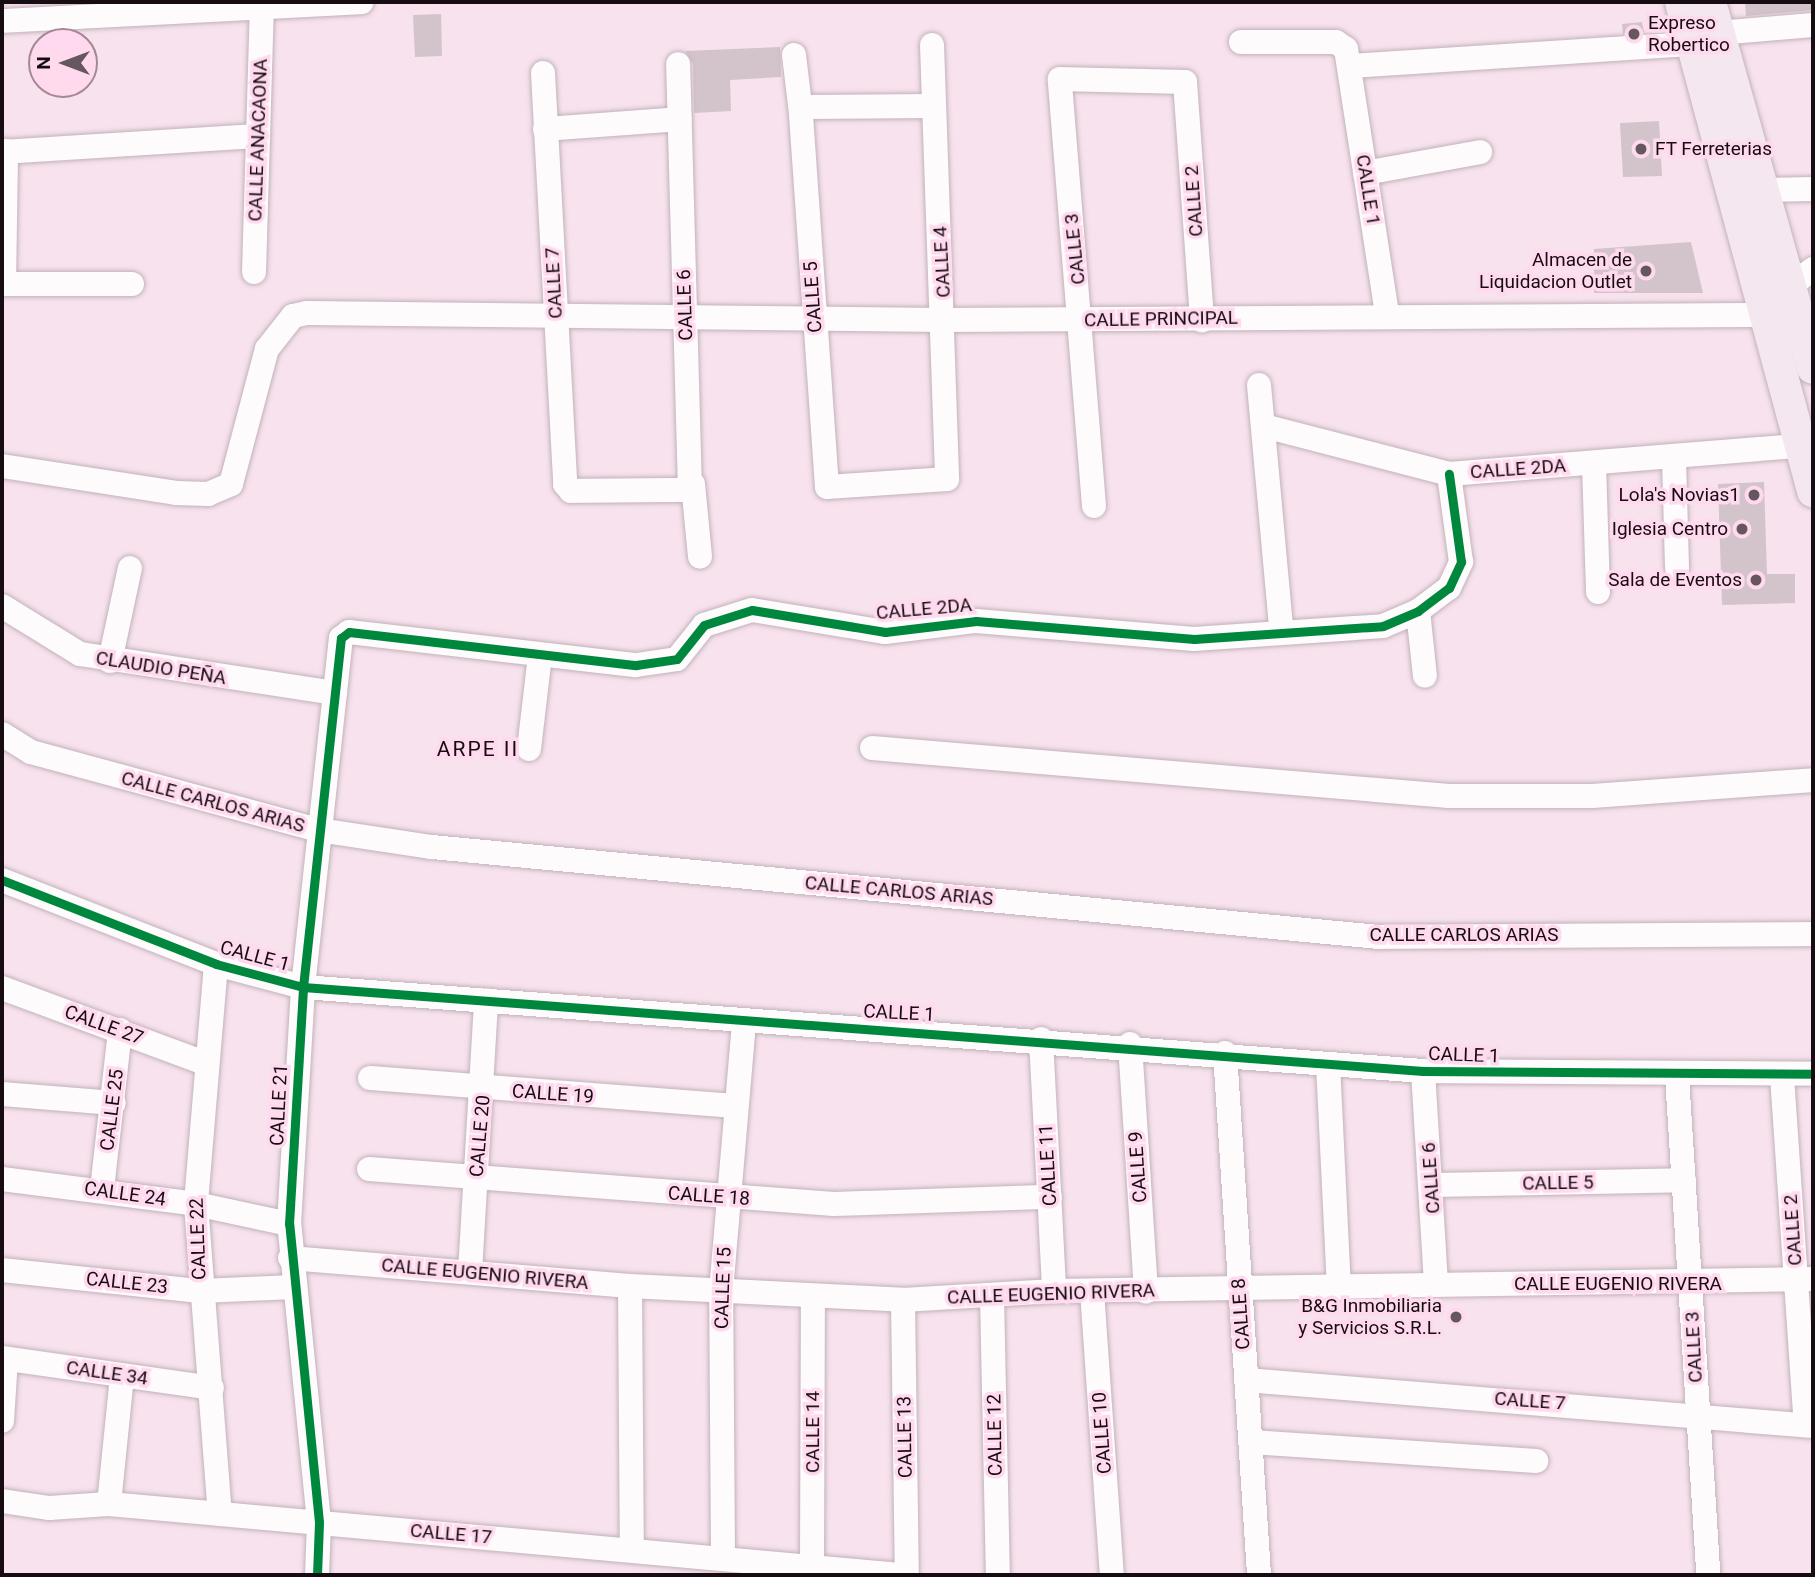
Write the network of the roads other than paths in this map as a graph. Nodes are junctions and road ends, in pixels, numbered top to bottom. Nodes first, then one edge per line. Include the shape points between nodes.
1 (361, 2) edge
2 (1681, 2) edge
3 (1710, 2) edge
4 (321, 3) edge
5 (262, 9) junction
6 (2, 21) edge
7 (1813, 25) edge
8 (1706, 38) junction
9 (1241, 42) dead end
10 (932, 45) dead end
11 (794, 55) dead end
12 (678, 64) dead end
13 (1351, 66) junction
14 (543, 73) dead end
15 (1063, 78) joint
16 (933, 106) junction
17 (804, 111) junction
18 (680, 119) junction
19 (545, 129) junction
20 (256, 136) junction
21 (4, 152) edge
22 (1480, 152) dead end
23 (1365, 173) junction
24 (1813, 189) edge
25 (1763, 190) junction
26 (254, 272) dead end
27 (1802, 279) edge
28 (3, 284) edge
29 (132, 284) dead end
30 (1764, 310) junction
31 (1387, 314) junction
32 (684, 317) junction
33 (556, 318) junction
34 (814, 320) junction
35 (945, 320) junction
36 (1082, 320) junction
37 (1202, 320) junction
38 (1813, 368) edge
39 (1259, 386) dead end
40 (1264, 426) junction
41 (1800, 446) junction
42 (1674, 459) junction
43 (1594, 464) junction
44 (2, 466) edge
45 (1449, 474) junction
46 (947, 478) joint
47 (692, 487) junction
48 (1813, 491) edge
49 (1094, 506) dead end
50 (700, 556) dead end
51 (131, 568) dead end
52 (1677, 568) dead end
53 (1598, 592) dead end
54 (2, 606) edge
55 (1418, 611) junction
56 (1281, 629) junction
57 (341, 638) joint
58 (540, 656) junction
59 (110, 662) junction
60 (1425, 676) dead end
61 (335, 693) junction
62 (2, 734) edge
63 (530, 748) dead end
64 (872, 748) dead end
65 (1813, 780) edge
66 (318, 830) junction
67 (2, 880) edge
68 (1813, 934) edge
69 (216, 964) junction
70 (303, 987) junction
71 (2, 988) edge
72 (486, 1000) junction
73 (744, 1021) junction
74 (120, 1030) junction
75 (1041, 1039) junction
76 (1130, 1044) junction
77 (1225, 1053) junction
78 (205, 1063) junction
79 (1328, 1064) junction
80 (1423, 1071) junction
81 (1813, 1074) edge
82 (1677, 1076) junction
83 (1782, 1076) junction
84 (370, 1078) dead end
85 (484, 1089) junction
86 (2, 1094) edge
87 (114, 1103) junction
88 (736, 1106) junction
89 (369, 1169) dead end
90 (477, 1178) junction
91 (2, 1179) edge
92 (1684, 1180) junction
93 (1433, 1185) junction
94 (102, 1189) junction
95 (1049, 1197) junction
96 (727, 1198) junction
97 (196, 1203) junction
98 (289, 1224) junction
99 (290, 1258) junction
100 (2, 1270) edge
101 (470, 1272) junction
102 (1805, 1280) edge
103 (1436, 1285) junction
104 (1691, 1285) junction
105 (630, 1286) junction
106 (294, 1287) junction
107 (1339, 1288) junction
108 (1239, 1289) junction
109 (200, 1291) junction
110 (721, 1291) junction
111 (1054, 1291) junction
112 (1092, 1291) junction
113 (1146, 1291) junction
114 (992, 1295) junction
115 (813, 1297) junction
116 (903, 1300) junction
117 (4, 1358) edge
118 (122, 1376) junction
119 (1246, 1380) junction
120 (212, 1388) junction
121 (1698, 1413) junction
122 (2, 1421) edge
123 (1810, 1426) edge
124 (1251, 1442) junction
125 (1536, 1461) dead end
126 (2, 1501) edge
127 (109, 1504) junction
128 (220, 1514) junction
129 (319, 1522) junction
130 (632, 1549) junction
131 (723, 1556) junction
132 (812, 1566) junction
133 (317, 1575) edge
134 (900, 1575) edge
135 (907, 1575) edge
136 (998, 1575) edge
137 (1112, 1575) edge
138 (1259, 1575) edge
139 (1708, 1575) edge

1 - 4 street
2 - 8 main road
3 - 8 main road
4 - 5 street
5 - 6 street
5 - 20 street, CALLE ANACAONA
7 - 8 street
8 - 13 street
8 - 25 main road
8 - 30 main road
9 - 13 street via 1336,41
10 - 16 street, CALLE 4
11 - 17 street, CALLE 5
12 - 18 street, CALLE 6
13 - 23 street, CALLE 1
14 - 19 street, CALLE 7
15 - 36 street, CALLE 3 via 1058,82
15 - 37 street, CALLE 2 via 1185,82
16 - 17 street
16 - 35 street, CALLE 4
17 - 34 street, CALLE 5
18 - 19 street
18 - 32 street, CALLE 6
19 - 33 street, CALLE 7
20 - 21 street
20 - 26 street, CALLE ANACAONA
21 - 28 street
22 - 23 street
23 - 31 street, CALLE 1
24 - 25 street
25 - 27 main road
27 - 30 street
27 - 38 main road
28 - 29 street
30 - 31 street, CALLE PRINCIPAL via 1751,315
30 - 41 main road
31 - 37 street, CALLE PRINCIPAL
32 - 33 street, CALLE PRINCIPAL
32 - 34 street, CALLE PRINCIPAL
32 - 47 street, CALLE 6
33 - 44 street, CALLE PRINCIPAL via 293,316 267,349 231,484 208,494
33 - 47 street, CALLE 7 via 565,484 571,491
34 - 35 street, CALLE PRINCIPAL
34 - 46 street, CALLE 5 via 827,487
35 - 36 street, CALLE PRINCIPAL
35 - 46 street, CALLE 4
36 - 37 street, CALLE PRINCIPAL
36 - 49 street, CALLE 3
39 - 40 street
40 - 45 street
40 - 56 street
41 - 42 street, CALLE 2DA
41 - 48 main road
42 - 43 street, CALLE 2DA
42 - 52 street
43 - 45 street, CALLE 2DA
43 - 53 street
45 - 55 street, CALLE 2DA via 1461,562 1449,588
47 - 50 street, CALLE 6
51 - 59 street
54 - 59 street, CLAUDIO PEÑA via 57,645
55 - 56 street, CALLE 2DA via 1383,626
55 - 60 street
56 - 58 street, CALLE 2DA via 1194,639 976,621 885,632 752,610 704,625 677,659 660,664
57 - 58 street, CALLE 2DA via 349,632
57 - 61 street, CALLE 21
58 - 63 street
59 - 61 street, CLAUDIO PEÑA
61 - 66 street, CALLE 21
62 - 66 street, CALLE CARLOS ARIAS via 31,752
64 - 65 street via 1449,796 1592,796
66 - 68 street, CALLE CARLOS ARIAS via 432,847 1379,937
66 - 70 street, CALLE 21
67 - 69 street, CALLE 1
69 - 70 street, CALLE 1
69 - 78 street, CALLE 22
70 - 72 street, CALLE 1
70 - 98 street, CALLE 21
71 - 74 street, CALLE 27
72 - 73 street, CALLE 1
72 - 85 street, CALLE 20
73 - 75 street, CALLE 1
73 - 88 street, CALLE 15
74 - 78 street, CALLE 27
74 - 87 street, CALLE 25
75 - 76 street, CALLE 1
75 - 95 street, CALLE 11
76 - 77 street, CALLE 1
76 - 113 street, CALLE 9
77 - 79 street, CALLE 1
77 - 108 street, CALLE 8
78 - 97 street, CALLE 22
79 - 80 street, CALLE 1
79 - 107 street
80 - 82 street, CALLE 1
80 - 93 street, CALLE 6
81 - 83 street, CALLE 1
82 - 83 street, CALLE 1
82 - 92 street, CALLE 3
83 - 102 street, CALLE 2
84 - 85 street, CALLE 19
85 - 88 street, CALLE 19
85 - 90 street, CALLE 20
86 - 87 street
87 - 94 street, CALLE 25
88 - 96 street, CALLE 15
89 - 90 street, CALLE 18
90 - 96 street, CALLE 18
90 - 101 street, CALLE 20
91 - 94 street, CALLE 24
92 - 93 street, CALLE 5
92 - 104 street, CALLE 3
93 - 103 street, CALLE 6
94 - 97 street, CALLE 24
95 - 96 street, CALLE 18 via 834,1204
95 - 111 street, CALLE 11
96 - 110 street, CALLE 15
97 - 98 street, CALLE 24
97 - 109 street, CALLE 22
98 - 99 street, CALLE 21
99 - 101 street, CALLE EUGENIO RIVERA
99 - 106 street, CALLE 21
100 - 109 street, CALLE 23
101 - 105 street, CALLE EUGENIO RIVERA
102 - 104 street, CALLE EUGENIO RIVERA
102 - 123 street, CALLE 2
103 - 104 street, CALLE EUGENIO RIVERA
103 - 107 street, CALLE EUGENIO RIVERA
104 - 121 street, CALLE 3
105 - 110 street, CALLE EUGENIO RIVERA
105 - 130 street
106 - 109 street, CALLE 23
106 - 129 street, CALLE 21
107 - 108 street, CALLE EUGENIO RIVERA
108 - 113 street, CALLE EUGENIO RIVERA
108 - 119 street, CALLE 8
109 - 120 street, CALLE 22
110 - 115 street, CALLE EUGENIO RIVERA
110 - 131 street, CALLE 15
111 - 112 street, CALLE EUGENIO RIVERA
111 - 114 street, CALLE EUGENIO RIVERA
112 - 113 street, CALLE EUGENIO RIVERA
112 - 137 street, CALLE 10
114 - 116 street, CALLE EUGENIO RIVERA
114 - 136 street, CALLE 12
115 - 116 street, CALLE EUGENIO RIVERA
115 - 132 street, CALLE 14
116 - 135 street, CALLE 13
117 - 118 street, CALLE 34
117 - 122 street
118 - 120 street, CALLE 34
118 - 127 street
119 - 121 street, CALLE 7
119 - 124 street, CALLE 8
120 - 128 street, CALLE 22
121 - 123 street, CALLE 7
121 - 139 street, CALLE 3
124 - 125 street
124 - 138 street, CALLE 8
126 - 127 street, CALLE 17 via 49,1508
127 - 128 street, CALLE 17
128 - 129 street, CALLE 17
129 - 130 street, CALLE 17
129 - 133 street, CALLE 21
130 - 131 street, CALLE 17
131 - 132 street, CALLE 17
132 - 134 street, CALLE 17

